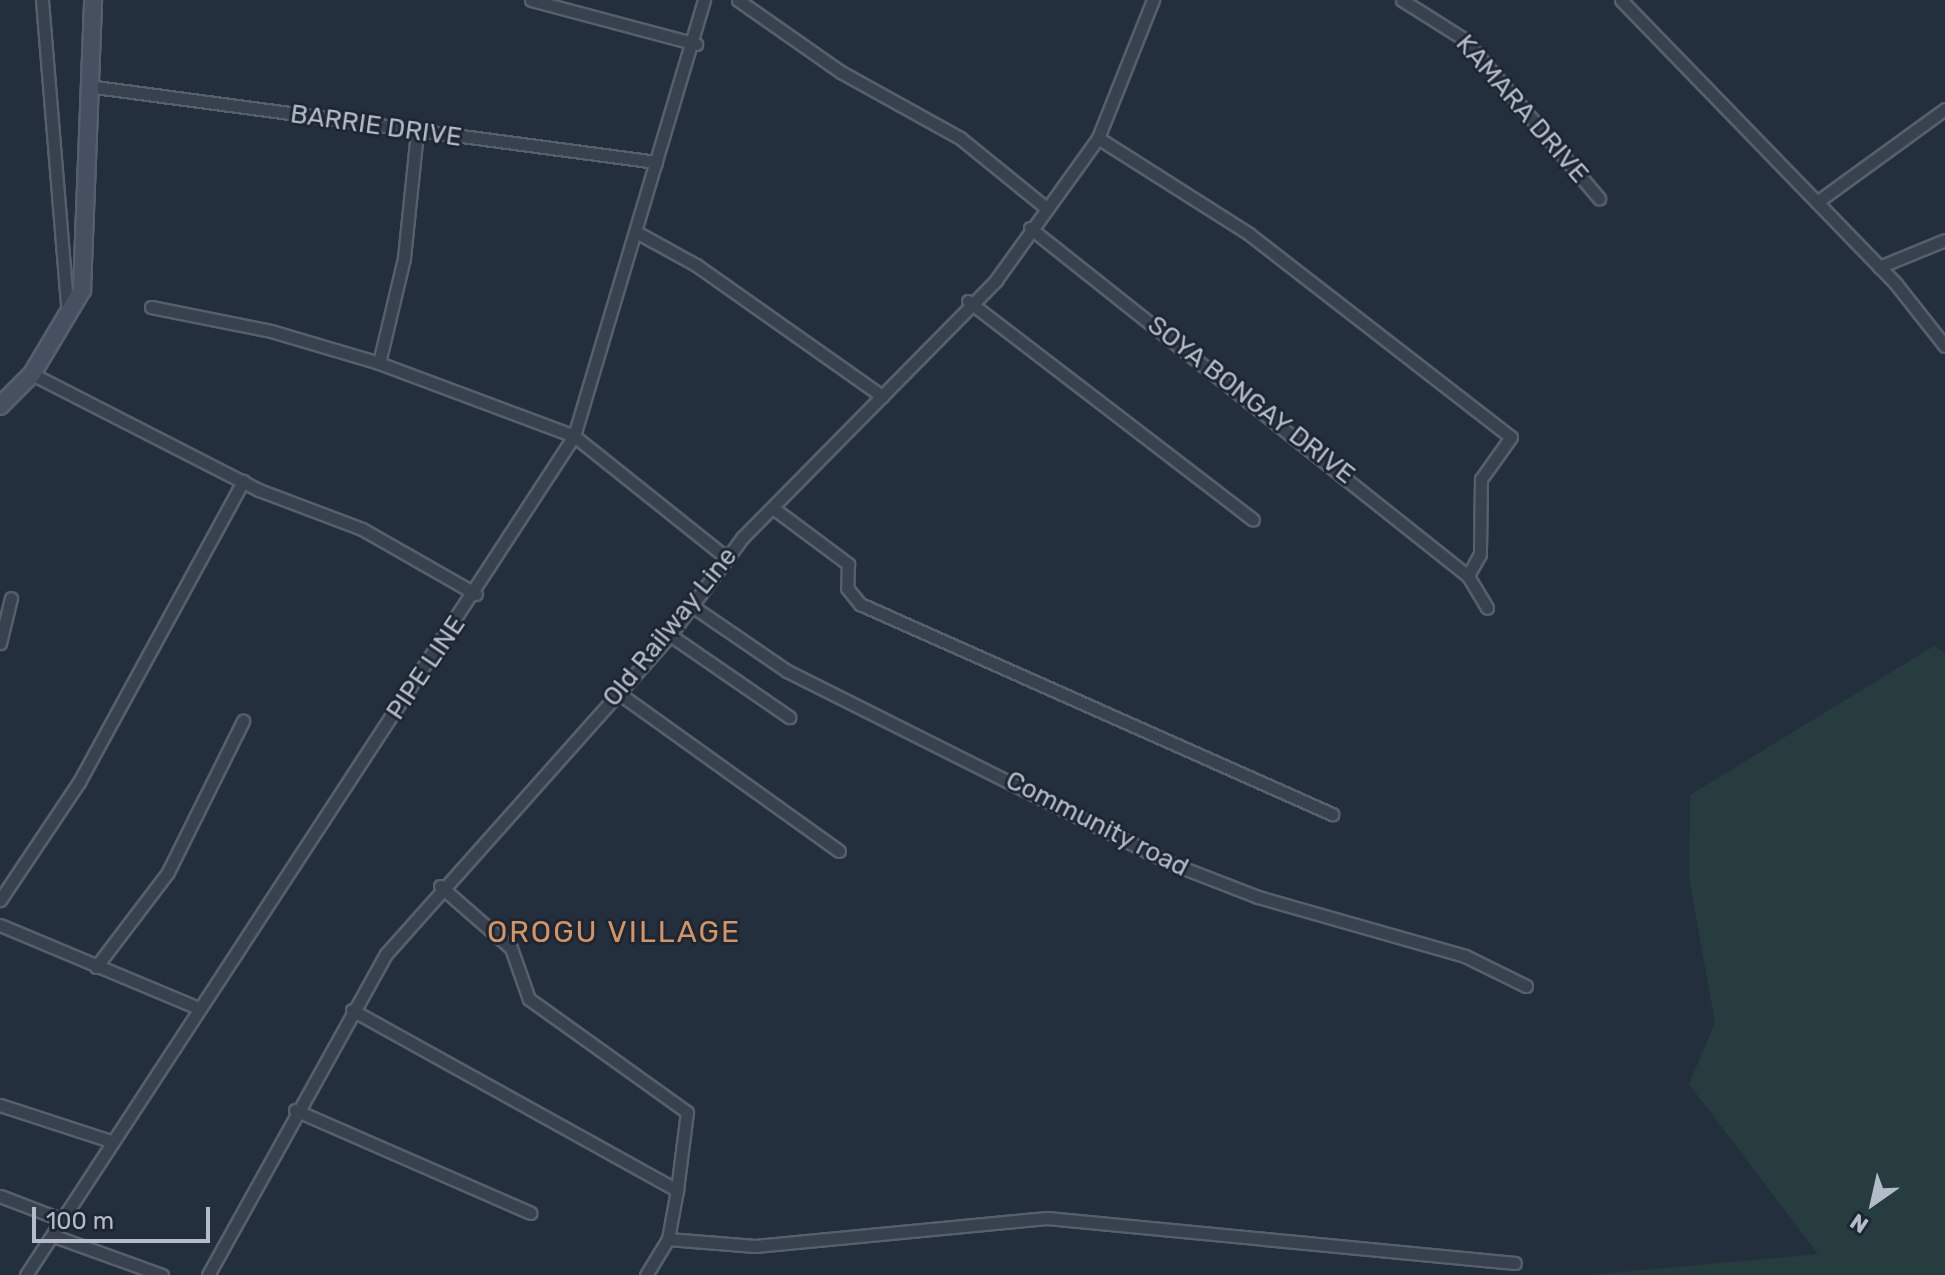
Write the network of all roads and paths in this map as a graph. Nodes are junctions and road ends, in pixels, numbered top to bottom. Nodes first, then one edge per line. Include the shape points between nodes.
1 (42, 0) edge
2 (93, 0) edge
3 (531, 0) edge
4 (704, 0) edge
5 (738, 0) edge
6 (1153, 0) edge
7 (1402, 0) edge
8 (1621, 0) edge
9 (696, 44) junction
10 (95, 87) junction
11 (1945, 109) edge
12 (417, 132) junction
13 (1098, 138) junction
14 (656, 162) junction
15 (1599, 198) dead end
16 (1817, 202) junction
17 (1046, 208) junction
18 (1030, 228) junction
19 (638, 233) junction
20 (1945, 240) edge
21 (1879, 267) junction
22 (968, 301) junction
23 (151, 307) dead end
24 (69, 321) junction
25 (1945, 346) edge
26 (379, 363) junction
27 (32, 374) junction
28 (882, 396) junction
29 (0, 406) edge
30 (574, 436) junction
31 (243, 481) junction
32 (773, 508) junction
33 (1253, 520) dead end
34 (727, 558) junction
35 (1468, 576) junction
36 (476, 594) junction
37 (11, 598) dead end
38 (692, 606) junction
39 (1487, 608) dead end
40 (670, 635) junction
41 (0, 643) edge
42 (617, 692) junction
43 (789, 717) dead end
44 (243, 721) dead end
45 (1332, 814) dead end
46 (839, 851) dead end
47 (440, 886) junction
48 (0, 900) edge
49 (0, 925) edge
50 (96, 967) junction
51 (1526, 986) dead end
52 (196, 1007) junction
53 (352, 1010) junction
54 (0, 1105) edge
55 (295, 1110) junction
56 (111, 1141) junction
57 (677, 1190) junction
58 (0, 1196) edge
59 (531, 1213) dead end
60 (60, 1219) junction
61 (54, 1236) junction
62 (668, 1239) junction
63 (1515, 1263) dead end
64 (26, 1275) edge
65 (162, 1275) edge
66 (208, 1275) edge
67 (646, 1275) edge

1 - 24 street
2 - 10 street
3 - 9 street
4 - 9 street, PIPE LINE
5 - 17 street via 841,72 960,138
6 - 13 street, Old Railway Line
7 - 15 street, KAMARA DRIVE via 1464,39
8 - 16 street
9 - 14 street, PIPE LINE
10 - 12 street, BARRIE DRIVE
10 - 24 street via 88,254
11 - 16 street
12 - 14 street, BARRIE DRIVE
12 - 26 street via 404,258
13 - 17 street, Old Railway Line
13 - 35 street via 1249,234 1511,437 1481,479 1480,554
14 - 19 street, PIPE LINE
16 - 21 street
17 - 18 street, Old Railway Line
18 - 22 street, Old Railway Line via 996,280
18 - 35 street, SOYA BONGAY DRIVE
19 - 28 street via 696,265
19 - 30 street, PIPE LINE
20 - 21 street
21 - 25 street
22 - 28 street, Old Railway Line
22 - 33 street
23 - 26 street via 271,331
24 - 27 street
26 - 30 street
27 - 29 street
27 - 31 street
28 - 32 street, Old Railway Line
30 - 34 street
30 - 36 street, PIPE LINE
31 - 36 street via 362,529
31 - 48 street via 79,782
32 - 34 street, Old Railway Line
32 - 45 street via 848,564 847,588 860,604
34 - 38 street, Old Railway Line
35 - 39 street
36 - 52 street, PIPE LINE
37 - 41 street
38 - 40 street, Old Railway Line
38 - 51 street, Community road via 787,671 1168,862 1258,897 1465,956
40 - 42 street, Old Railway Line
40 - 43 street
42 - 46 street
42 - 47 street, Old Railway Line
44 - 50 street via 168,872
47 - 53 street, Old Railway Line
47 - 57 street via 511,948 529,999 687,1112
49 - 50 street
50 - 52 street
52 - 56 street, PIPE LINE
53 - 55 street, Old Railway Line
53 - 57 street
54 - 56 street
55 - 59 street
55 - 66 street, Old Railway Line
56 - 60 street, PIPE LINE
57 - 62 street
58 - 60 street
60 - 61 street, PIPE LINE
61 - 64 street, PIPE LINE
61 - 65 street
62 - 63 street via 755,1246 1047,1218
62 - 67 street

